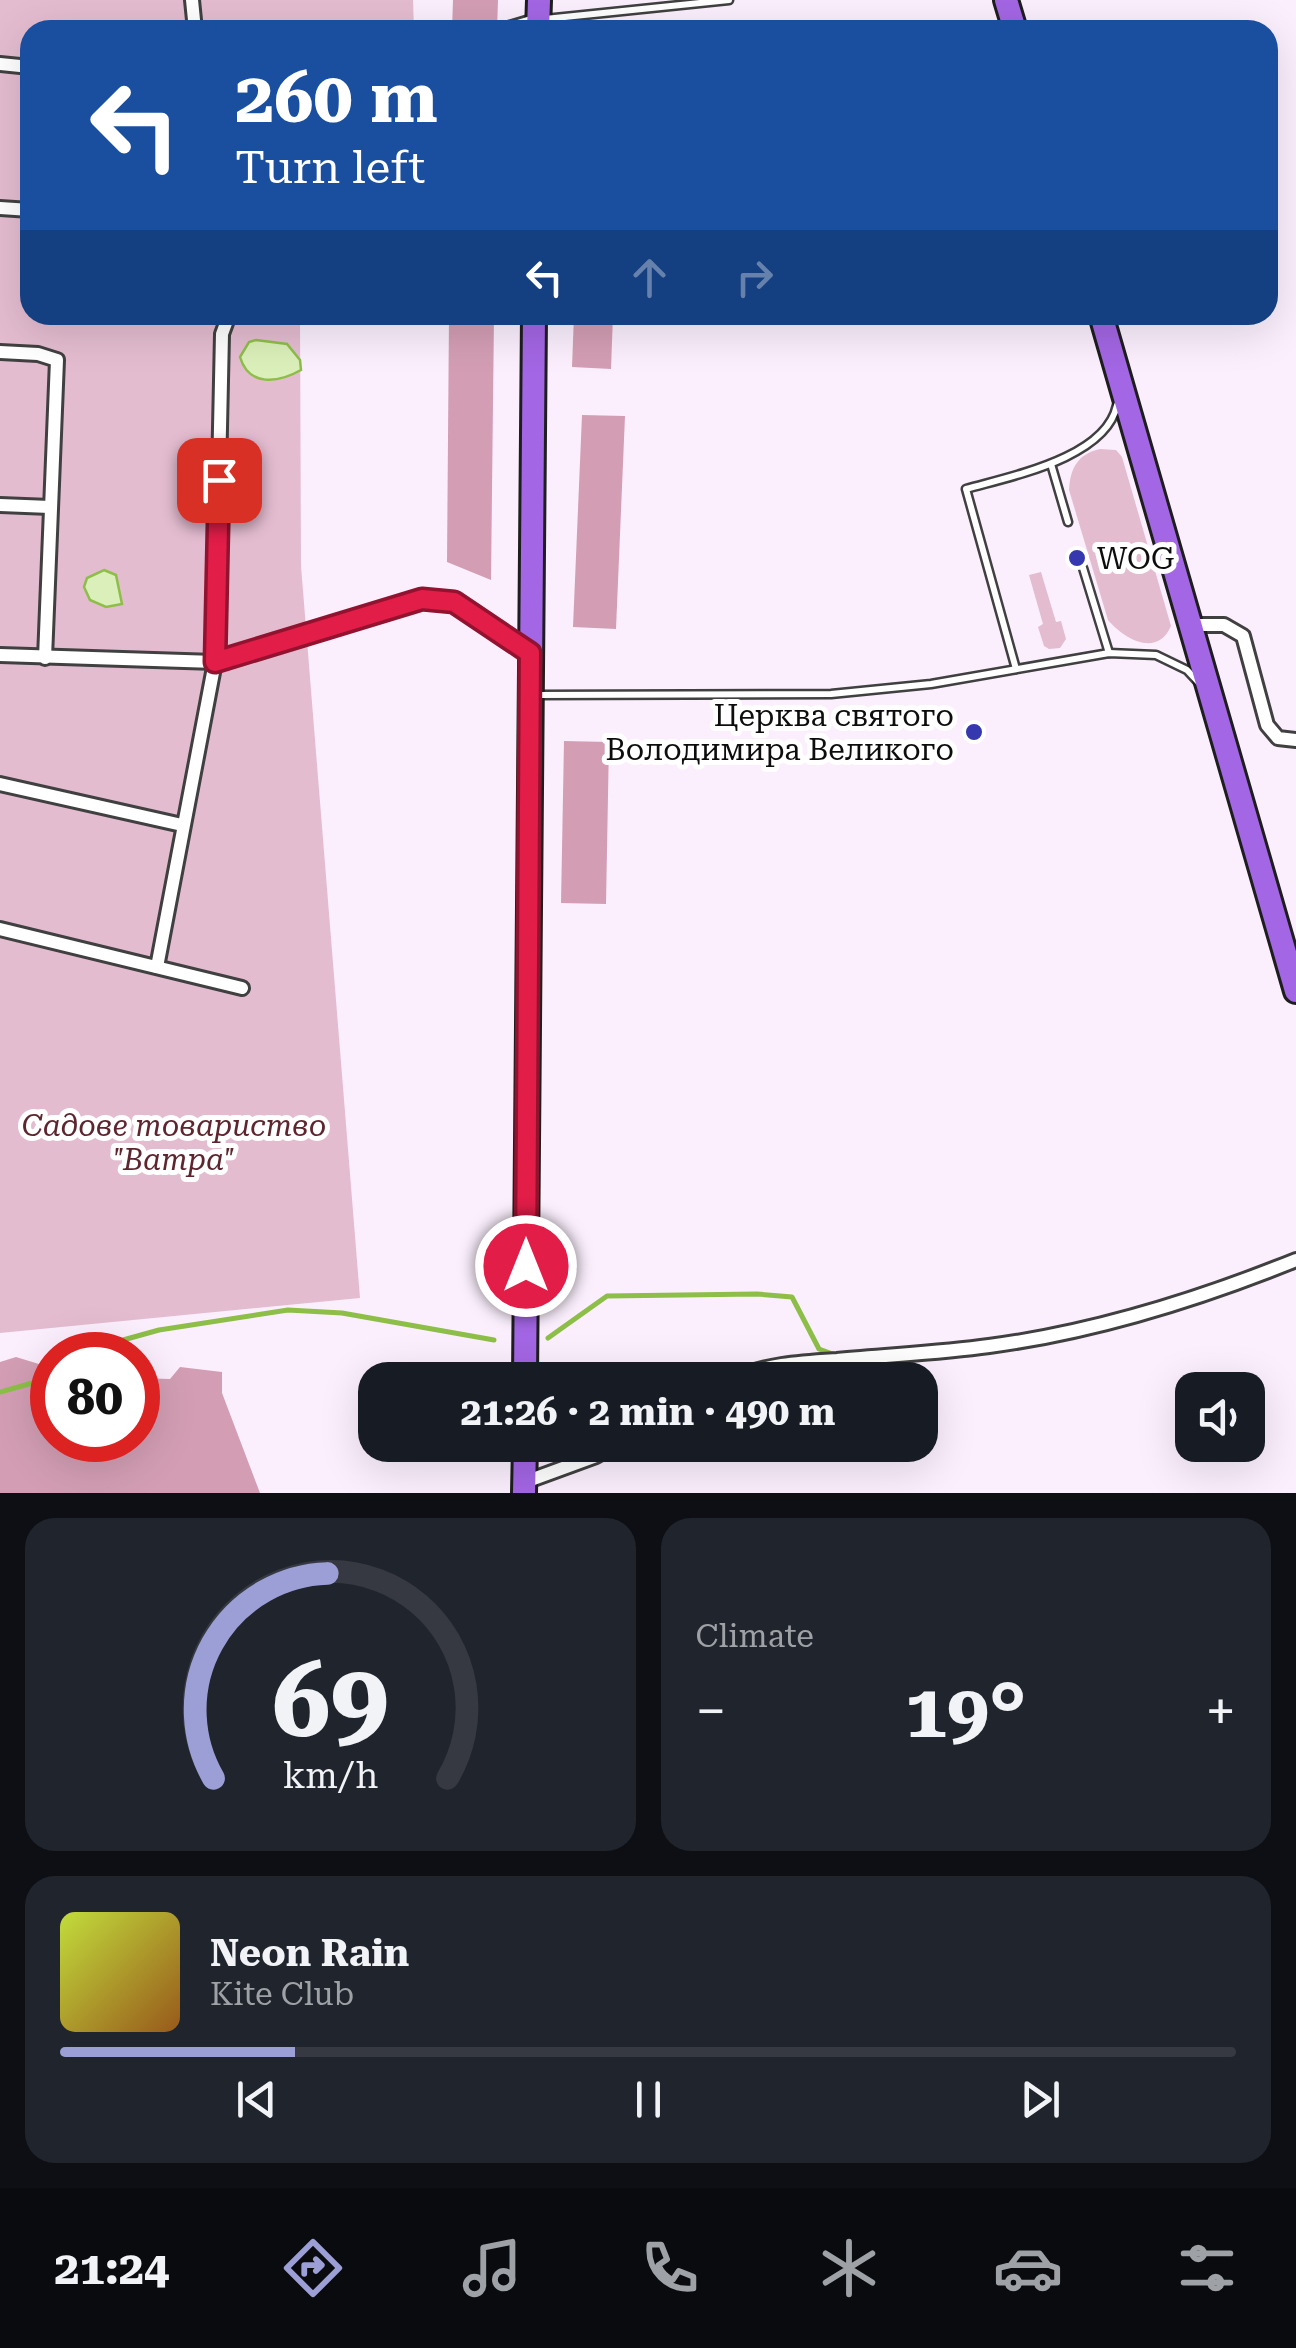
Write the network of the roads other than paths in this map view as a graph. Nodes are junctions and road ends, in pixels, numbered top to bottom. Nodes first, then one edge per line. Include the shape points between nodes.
1 (728, 0) edge
2 (538, 17) edge
3 (225, 325) edge
4 (534, 325) edge
5 (1104, 325) edge
6 (0, 352) edge
7 (1122, 384) junction
8 (1051, 464) junction
9 (0, 504) edge
10 (50, 507) junction
11 (1068, 522) dead end
12 (1083, 568) dead end
13 (1192, 625) junction
14 (530, 653) junction
15 (1109, 653) junction
16 (0, 655) edge
17 (44, 658) junction
18 (215, 662) junction
19 (1016, 670) junction
20 (528, 695) junction
21 (1213, 698) junction
22 (1296, 740) edge
23 (0, 784) edge
24 (182, 825) junction
25 (0, 929) edge
26 (157, 967) junction
27 (242, 988) dead end
28 (1296, 991) edge
29 (1296, 1260) edge
30 (525, 1362) edge
31 (810, 1362) edge
32 (525, 1462) edge
33 (578, 1462) edge
34 (524, 1487) edge

1 - 2 lane
3 - 18 street
4 - 14 highway
5 - 7 highway
6 - 10 street via 57,360
7 - 8 lane via 1108,429
7 - 13 highway
8 - 11 lane
8 - 19 lane via 966,489
9 - 10 street
10 - 17 street
12 - 15 lane
13 - 21 highway
13 - 22 street via 1224,625 1243,636 1270,732
14 - 18 street via 454,602 422,599
14 - 20 highway
15 - 19 lane
15 - 21 lane via 1156,655 1187,670
16 - 17 street
17 - 18 street
18 - 24 street
19 - 20 lane via 831,694
20 - 30 highway
21 - 28 highway
23 - 24 street
24 - 26 street
25 - 26 street
26 - 27 street
29 - 31 street via 1138,1316 990,1346
32 - 34 highway
33 - 34 street

